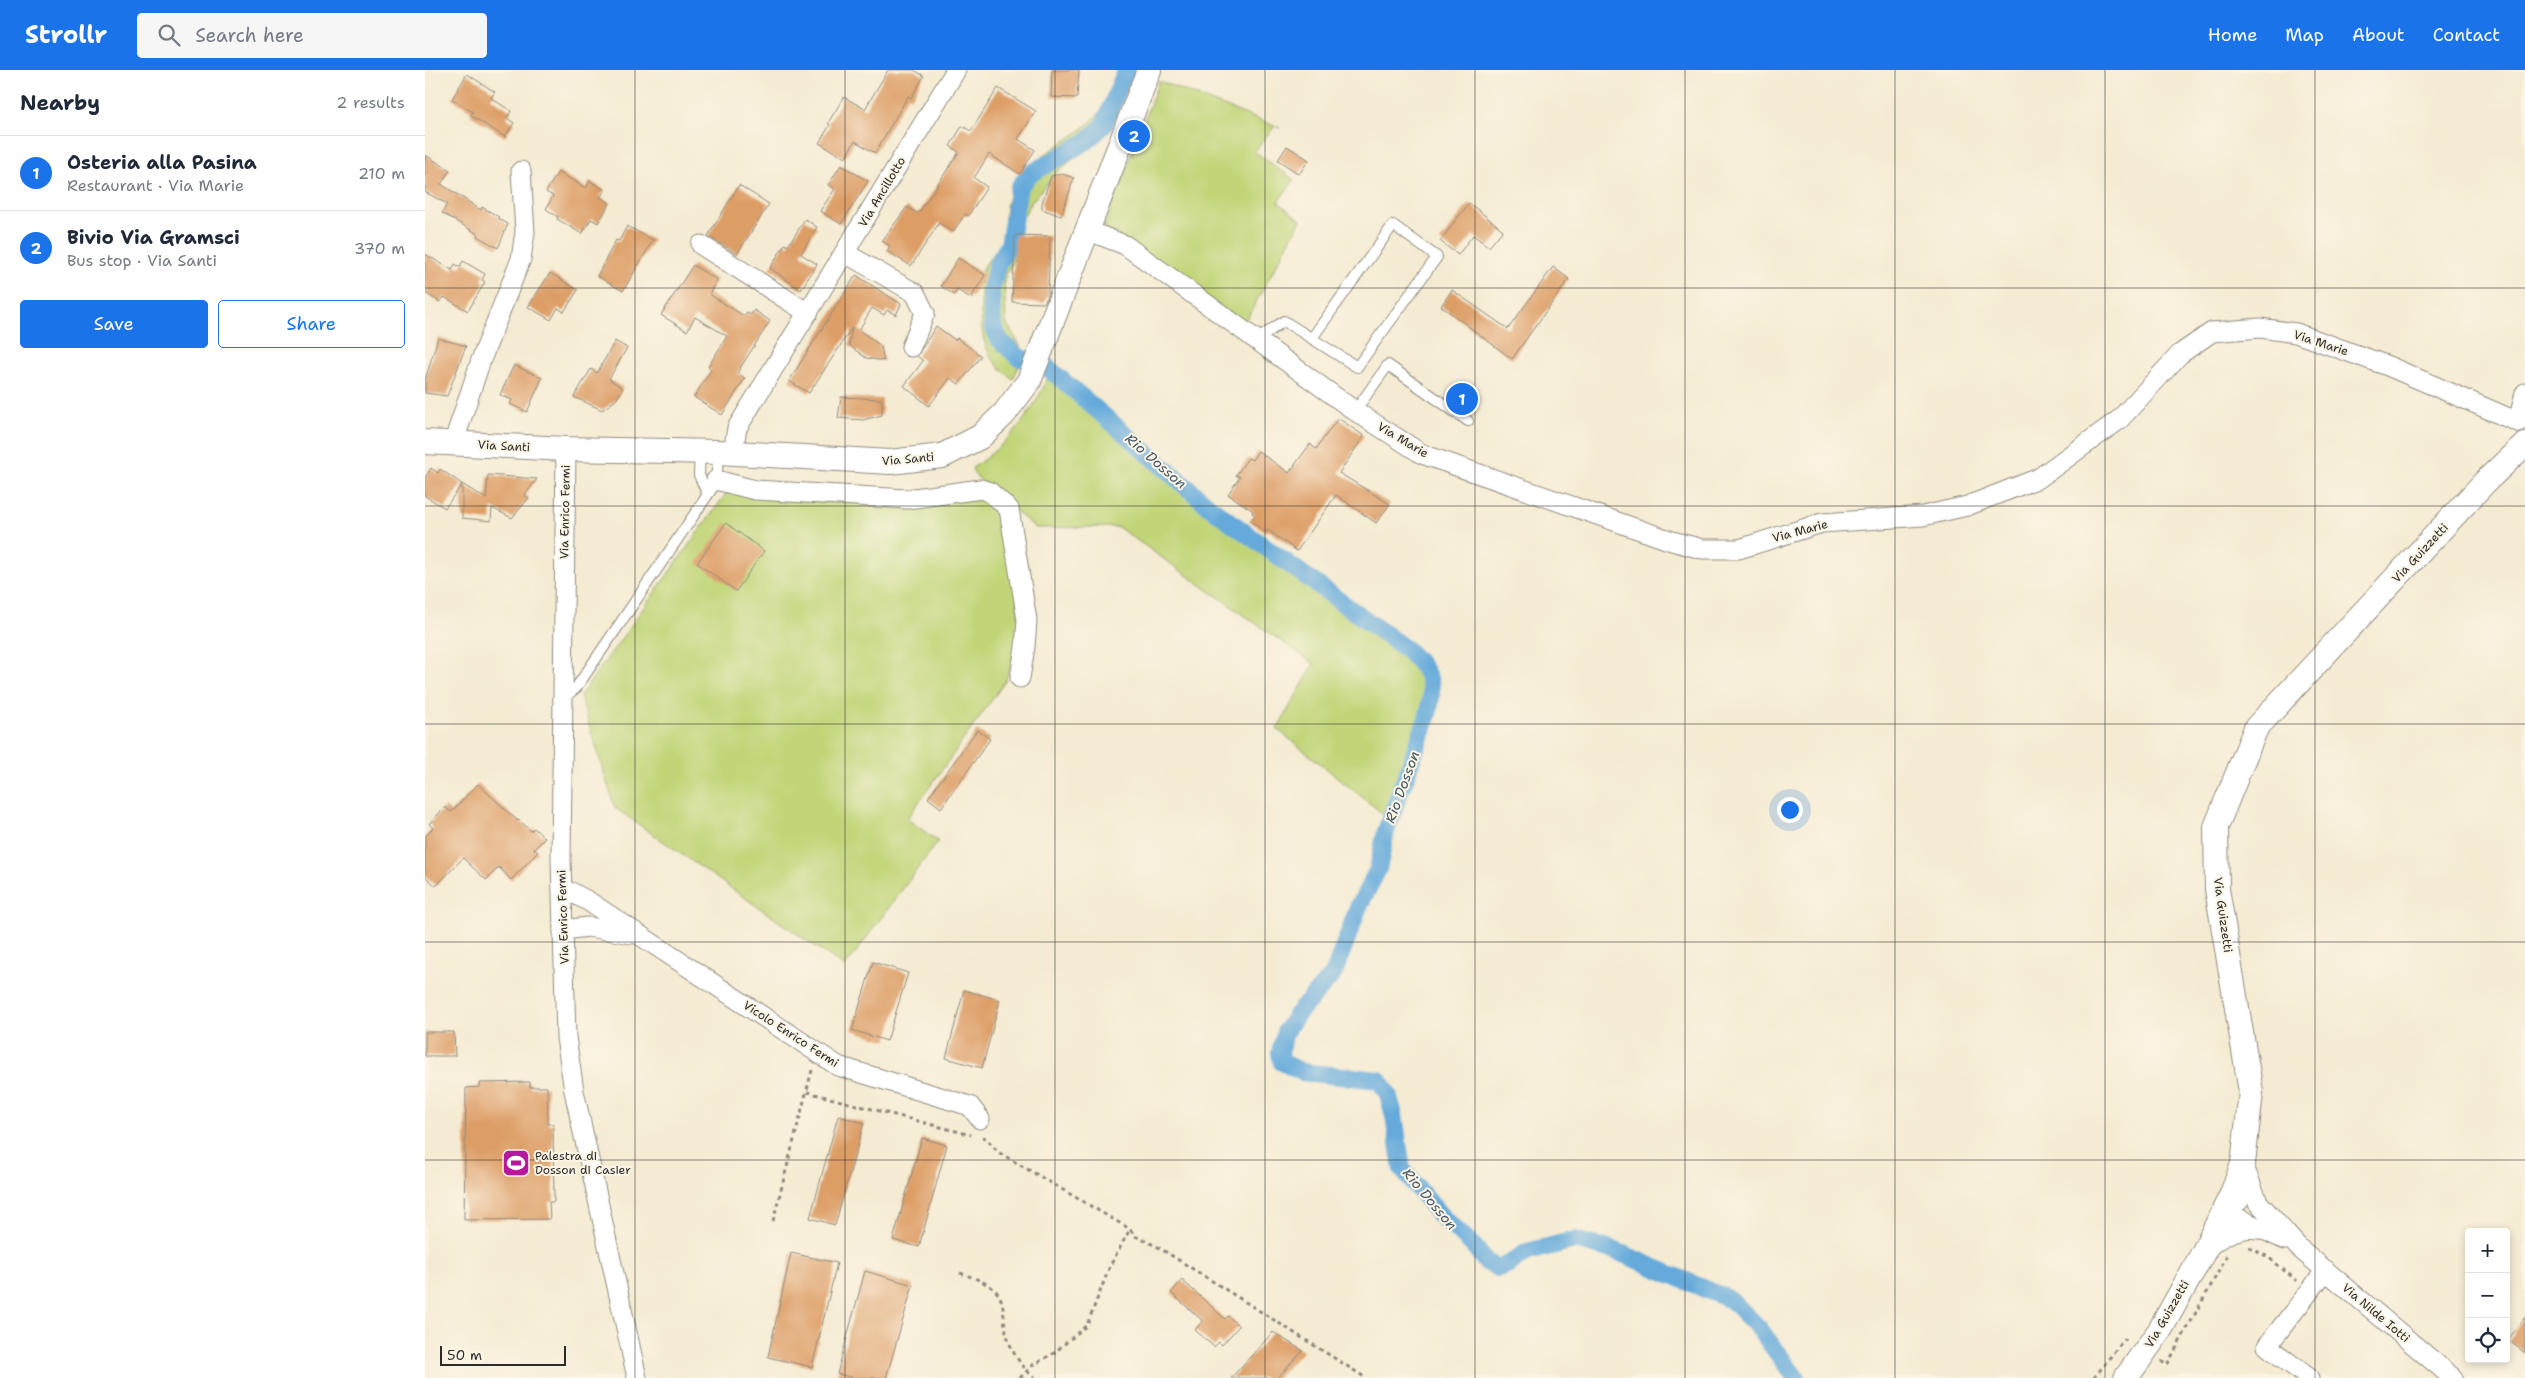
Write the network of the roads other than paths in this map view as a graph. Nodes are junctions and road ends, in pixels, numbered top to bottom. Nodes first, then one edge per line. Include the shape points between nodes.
1 (956, 70) edge
2 (1149, 70) edge
3 (521, 172) dead end
4 (1089, 231) junction
5 (701, 245) dead end
6 (845, 253) junction
7 (808, 313) junction
8 (1312, 338) junction
9 (1258, 339) junction
10 (911, 347) dead end
11 (2525, 393) edge
12 (1355, 411) junction
13 (1468, 421) dead end
14 (2523, 437) edge
15 (425, 442) edge
16 (457, 443) junction
17 (566, 449) junction
18 (717, 452) junction
19 (712, 486) junction
20 (1019, 678) dead end
21 (563, 698) junction
22 (563, 892) junction
23 (563, 930) junction
24 (641, 936) junction
25 (980, 1119) dead end
26 (2243, 1164) junction
27 (2228, 1203) junction
28 (2266, 1223) junction
29 (2204, 1251) junction
30 (2326, 1270) junction
31 (637, 1378) edge
32 (2126, 1378) edge
33 (2309, 1378) edge
34 (2453, 1378) edge

1 - 6 street, Via Ancillotto
2 - 4 street, Via Santi
3 - 16 street via 525,232 521,259 481,360 457,432
4 - 9 street, Via Marie via 1125,245
4 - 18 street, Via Santi via 1029,381 1004,414 980,437 942,456 890,462
5 - 7 street
6 - 7 street, Via Ancillotto
6 - 10 street via 915,294 925,314
7 - 18 street, Via Ancillotto via 737,428
8 - 8 lane via 1357,368 1437,257 1393,224
8 - 9 lane via 1284,321
9 - 12 street, Via Marie
11 - 14 street
12 - 13 lane via 1389,365
12 - 14 street, Via Marie via 1422,454 1702,549 1739,549 1823,523 1923,516 1967,506 2039,478 2120,419 2180,354 2212,332 2260,328 2296,333 2388,366
14 - 26 street, Via Guizzetti via 2256,728 2216,827 2217,889 2251,1092
15 - 16 street, Via Santi
16 - 17 street, Via Santi
17 - 18 street, Via Santi
17 - 21 street, Via Enrico Fermi
18 - 19 lane
18 - 19 lane via 699,475
19 - 20 street via 907,499 974,490 990,492 1009,508 1027,620
19 - 21 lane via 576,688
21 - 22 street, Via Enrico Fermi
22 - 23 street, Via Enrico Fermi
22 - 24 street, Vicolo Enrico Fermi via 589,900
23 - 24 street, Vicolo Enrico Fermi via 588,927
23 - 31 street, Via Enrico Fermi via 566,1037 574,1091
24 - 25 street, Vicolo Enrico Fermi via 839,1066 970,1106
26 - 27 street, Via Guizzetti
26 - 28 street, Via Nilde Iotti
27 - 28 street, Via Nilde Iotti via 2236,1216
27 - 29 street, Via Guizzetti
28 - 29 street via 2227,1234
28 - 30 street, Via Nilde Iotti
29 - 32 street, Via Guizzetti via 2160,1330
30 - 33 street via 2267,1346
30 - 34 street, Via Nilde Iotti

